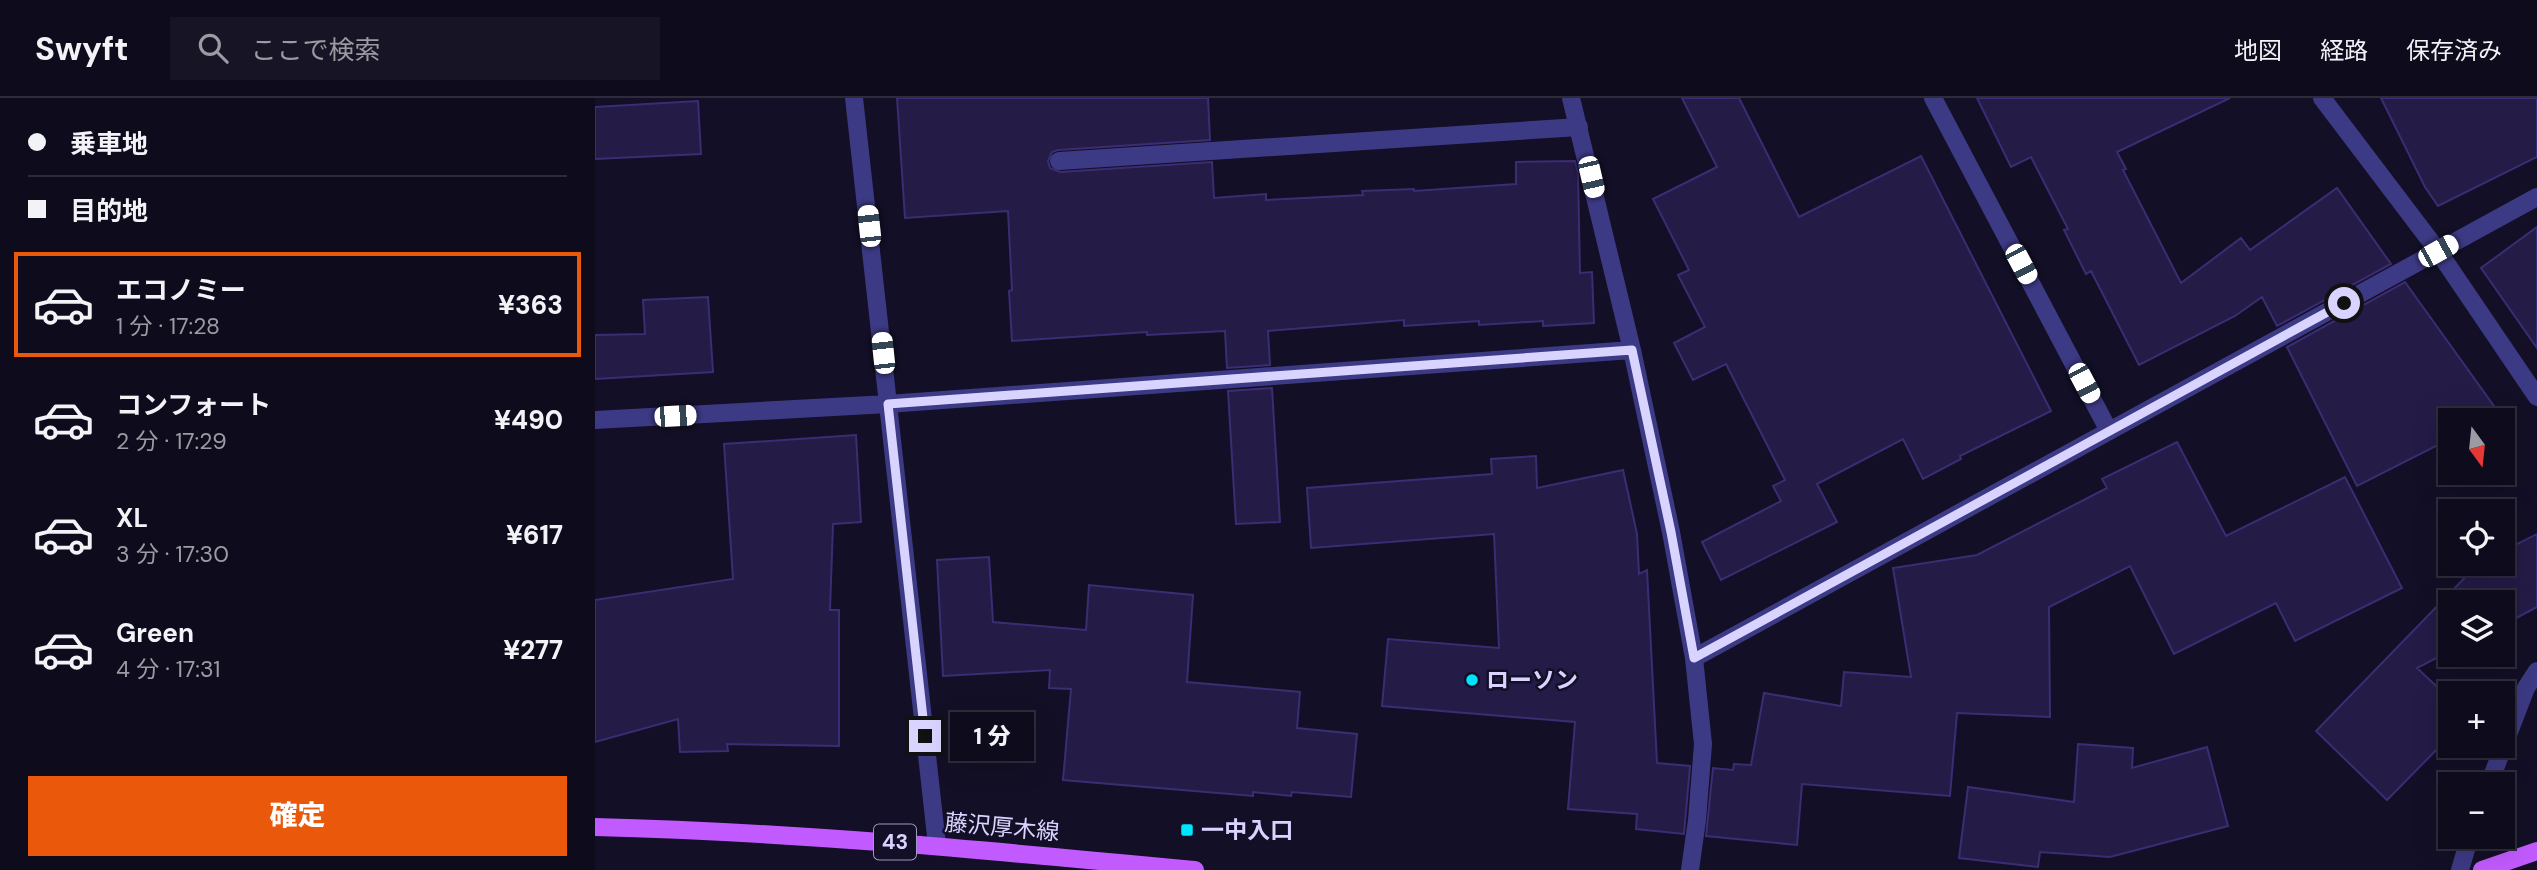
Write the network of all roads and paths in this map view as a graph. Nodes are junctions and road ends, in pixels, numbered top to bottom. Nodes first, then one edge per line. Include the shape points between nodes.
1 (854, 98) edge
2 (1571, 98) edge
3 (1933, 98) edge
4 (2322, 98) edge
5 (1579, 127) junction
6 (1059, 161) dead end
7 (2537, 197) edge
8 (2438, 251) junction
9 (1632, 350) junction
10 (2537, 397) edge
11 (888, 404) junction
12 (595, 420) edge
13 (2109, 431) junction
14 (1694, 658) junction
15 (2537, 671) edge
16 (2494, 772) edge
17 (595, 827) edge
18 (937, 845) junction
19 (2466, 849) edge
20 (2537, 851) edge
21 (1195, 870) edge
22 (1690, 870) edge
23 (2460, 870) edge
24 (2482, 870) edge

1 - 11 street
2 - 5 street
3 - 13 street
4 - 8 street
5 - 6 street
5 - 9 street
7 - 8 street
8 - 10 street
8 - 13 street
9 - 11 street
9 - 14 street
11 - 12 street
11 - 18 street
13 - 14 street
14 - 22 street via 1703,744
15 - 16 street
17 - 18 main road, 藤沢厚木線 / 43 via 722,830
18 - 21 main road, 藤沢厚木線 / 43
19 - 23 street
20 - 24 main road

